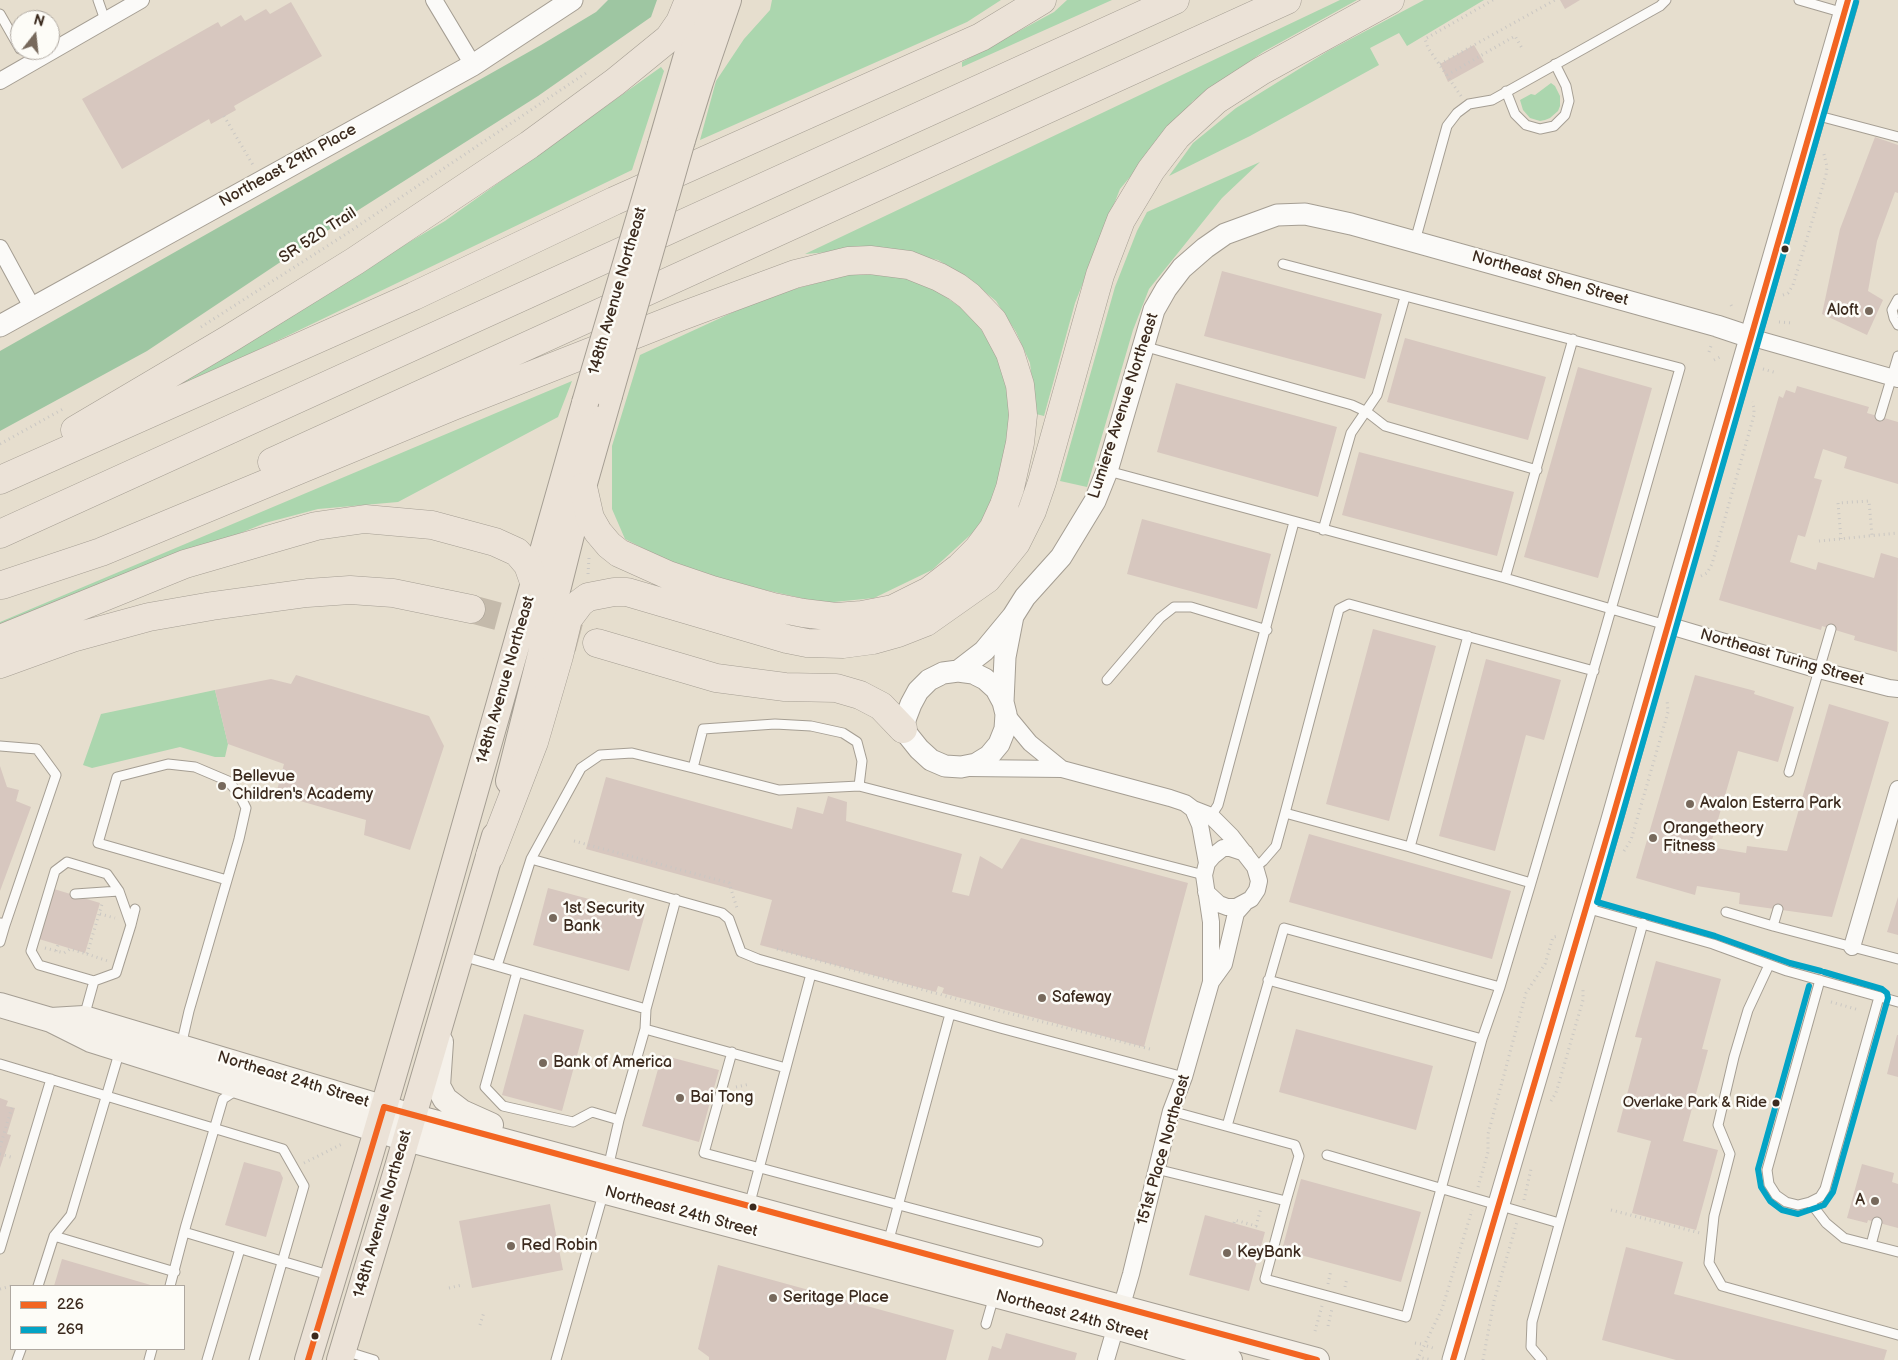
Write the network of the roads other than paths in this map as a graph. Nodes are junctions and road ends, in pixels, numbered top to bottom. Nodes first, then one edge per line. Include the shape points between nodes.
1 (98, 0) edge
2 (140, 0) edge
3 (434, 0) edge
4 (572, 0) edge
5 (689, 0) edge
6 (703, 0) edge
7 (728, 0) edge
8 (1042, 0) edge
9 (1175, 0) edge
10 (1287, 0) edge
11 (1390, 0) edge
12 (1666, 0) edge
13 (1799, 0) edge
14 (1846, 7) edge
15 (0, 14) edge
16 (105, 20) junction
17 (10, 32) edge
18 (25, 60) edge
19 (473, 64) junction
20 (1555, 64) junction
21 (28, 65) junction
22 (0, 81) edge
23 (1506, 91) junction
24 (1815, 115) junction
25 (1897, 140) edge
26 (672, 142) junction
27 (1415, 241) junction
28 (0, 248) edge
29 (1205, 248) joint
30 (1283, 264) dead end
31 (1405, 297) junction
32 (1898, 299) edge
33 (32, 307) junction
34 (1898, 325) edge
35 (0, 326) edge
36 (1750, 337) junction
37 (1573, 339) junction
38 (1143, 346) junction
39 (1898, 356) edge
40 (1895, 378) edge
41 (597, 400) junction
42 (1367, 412) junction
43 (1880, 416) dead end
44 (1537, 470) junction
45 (1107, 471) junction
46 (0, 472) edge
47 (0, 480) edge
48 (584, 487) junction
49 (1294, 522) junction
50 (1323, 530) junction
51 (0, 534) edge
52 (1505, 578) junction
53 (534, 582) junction
54 (1, 585) edge
55 (471, 609) tunnel mouth
56 (1612, 609) junction
57 (1013, 616) junction
58 (1667, 625) junction
59 (1832, 629) dead end
60 (1266, 630) junction
61 (1468, 636) junction
62 (0, 639) edge
63 (597, 643) tunnel mouth
64 (0, 664) edge
65 (1819, 670) junction
66 (958, 671) junction
67 (1594, 671) junction
68 (1107, 680) dead end
69 (1898, 689) edge
70 (1004, 708) junction
71 (904, 729) junction
72 (0, 746) edge
73 (961, 767) junction
74 (693, 768) junction
75 (1062, 769) junction
76 (1789, 772) dead end
77 (859, 786) junction
78 (1898, 788) edge
79 (1193, 809) junction
80 (1285, 813) junction
81 (1211, 816) junction
82 (1893, 826) edge
83 (1410, 847) junction
84 (1245, 853) junction
85 (490, 856) junction
86 (531, 859) junction
87 (1255, 866) junction
88 (1206, 869) junction
89 (227, 880) junction
90 (1531, 883) junction
91 (119, 891) junction
92 (1206, 892) junction
93 (75, 894) dead end
94 (676, 899) junction
95 (1244, 904) junction
96 (1586, 908) junction
97 (135, 909) dead end
98 (1778, 909) dead end
99 (1726, 912) dead end
100 (2, 924) edge
101 (1644, 924) junction
102 (130, 925) junction
103 (1773, 926) junction
104 (0, 942) edge
105 (1852, 947) junction
106 (460, 955) junction
107 (1898, 959) edge
108 (1769, 964) junction
109 (497, 966) junction
110 (517, 972) junction
111 (811, 974) junction
112 (1268, 980) junction
113 (1820, 980) junction
114 (94, 981) junction
115 (1211, 982) junction
116 (1500, 987) junction
117 (1879, 997) junction
118 (1898, 1002) edge
119 (0, 1005) edge
120 (646, 1009) junction
121 (950, 1014) junction
122 (442, 1015) junction
123 (84, 1018) junction
124 (52, 1020) junction
125 (645, 1029) junction
126 (1482, 1039) junction
127 (181, 1047) junction
128 (120, 1050) junction
129 (732, 1052) junction
130 (0, 1064) edge
131 (786, 1068) junction
132 (263, 1071) junction
133 (1184, 1077) junction
134 (51, 1078) junction
135 (240, 1088) junction
136 (107, 1094) junction
137 (1171, 1111) junction
138 (381, 1119) junction
139 (619, 1120) junction
140 (1227, 1126) junction
141 (409, 1128) junction
142 (213, 1129) junction
143 (1327, 1155) dead end
144 (574, 1159) junction
145 (758, 1169) junction
146 (1156, 1169) junction
147 (606, 1180) junction
148 (1441, 1188) junction
149 (1286, 1201) junction
150 (1810, 1202) junction
151 (748, 1206) junction
152 (1498, 1206) junction
153 (899, 1207) junction
154 (1877, 1222) dead end
155 (1559, 1223) junction
156 (184, 1232) junction
157 (54, 1236) junction
158 (1038, 1242) dead end
159 (888, 1244) junction
160 (1871, 1244) junction
161 (0, 1249) edge
162 (240, 1249) junction
163 (1898, 1252) edge
164 (281, 1262) junction
165 (872, 1263) junction
166 (175, 1272) junction
167 (332, 1276) junction
168 (38, 1285) edge
169 (170, 1285) edge
170 (994, 1295) junction
171 (1118, 1317) junction
172 (986, 1324) dead end
173 (1898, 1335) edge
174 (341, 1355) edge
175 (207, 1360) edge
176 (254, 1360) edge
177 (308, 1360) edge
178 (374, 1360) edge
179 (556, 1360) edge
180 (1106, 1360) edge
181 (1230, 1360) edge
182 (1317, 1360) edge
183 (1453, 1360) edge
184 (1542, 1360) edge

1 - 16 lane
2 - 16 street
3 - 19 street
4 - 19 street, Northeast 29th Place
5 - 46 highway via 669,38 615,82 514,155 371,250 229,338
6 - 26 main road, 148th Avenue Northeast
7 - 26 main road, 148th Avenue Northeast via 692,106
8 - 47 highway via 981,37 614,201 414,296
9 - 51 highway
10 - 54 highway
11 - 85 highway via 1261,70 1216,100 1177,136 1151,170 1121,220 1100,275 1032,511 1016,543 987,579 926,622 873,640 842,644 807,643 780,637 627,592 588,597 568,619 534,742
12 - 20 lane
13 - 14 lane
14 - 24 street
15 - 17 lane
16 - 21 street
18 - 21 lane
19 - 33 street, Northeast 29th Place
20 - 23 lane
20 - 23 lane via 1566,86 1569,101 1565,115 1554,126 1540,129 1526,125 1515,114
21 - 22 street
23 - 27 lane via 1492,100 1469,104 1447,126
24 - 25 lane
24 - 36 street
26 - 41 main road, 148th Avenue Northeast, bridge
27 - 29 street, Northeast Shen Street via 1305,214 1276,215 1252,223 1225,234
27 - 36 street, Northeast Shen Street
28 - 33 street
29 - 38 street, Lumiere Avenue Northeast via 1182,268 1166,289 1154,310
30 - 31 lane
31 - 37 lane
31 - 42 lane via 1377,395
32 - 34 lane via 1892,310
33 - 35 street, Northeast 29th Place
36 - 40 street, Northeast Shen Street
36 - 58 street
37 - 44 lane
37 - 56 lane via 1680,368
38 - 42 lane
38 - 45 street, Lumiere Avenue Northeast
39 - 40 lane
40 - 43 lane
41 - 48 main road, 148th Avenue Northeast
41 - 53 main road, 148th Avenue Northeast
42 - 44 lane via 1385,426
42 - 50 lane via 1351,433
44 - 52 lane
45 - 49 lane
45 - 57 street, Lumiere Avenue Northeast via 1095,501 1061,557 1024,597
48 - 54 highway via 590,518 609,545 668,575 803,613 836,617 893,609 929,591 960,567 993,529 1010,488 1020,443 1020,384 1010,353 993,321 956,287 909,265 870,260 841,263 795,274 682,316 453,406 101,552
48 - 85 main road, 148th Avenue Northeast
49 - 50 lane
49 - 60 lane
50 - 52 lane
52 - 56 lane
53 - 62 highway via 528,565 516,552 495,542 432,526 365,519 316,526 185,564
53 - 138 main road, 148th Avenue Northeast
55 - 64 highway via 393,593 350,590 307,593 148,617 72,638
56 - 58 lane
56 - 67 lane
57 - 66 street, Lumiere Avenue Northeast via 984,652
57 - 70 street, Lumiere Avenue Northeast via 1005,657
58 - 65 street, Northeast Turing Street
58 - 96 street
59 - 65 lane
60 - 68 lane via 1191,607 1174,607 1160,618
60 - 81 lane via 1218,805
61 - 67 lane
61 - 80 lane via 1349,604 1339,609
61 - 83 lane
63 - 71 highway via 716,678 785,687 836,688 881,706
65 - 69 street, Northeast Turing Street
65 - 76 lane
66 - 70 street via 986,680 996,689
66 - 71 street via 943,673 929,680 911,704
67 - 90 lane
70 - 73 street via 1005,730 999,744 976,764
70 - 75 street via 1030,743
71 - 73 street via 931,760 945,766
72 - 100 lane via 37,749 56,775
73 - 75 street
74 - 77 lane via 780,790
74 - 77 lane via 703,729 776,724 811,726 842,733 857,742 862,761
74 - 86 lane via 632,753 600,756 581,768
75 - 79 street via 1170,798
77 - 88 lane
78 - 82 street
79 - 81 street
79 - 88 street via 1200,824
80 - 83 lane
80 - 87 lane via 1276,846
81 - 84 street
82 - 105 street
83 - 90 lane
84 - 87 street
84 - 88 street via 1223,848 1212,856
85 - 106 main road, 148th Avenue Northeast
86 - 94 lane
86 - 109 lane
87 - 95 street via 1259,881 1257,890
88 - 92 street
89 - 89 lane via 98,843 117,777 168,764 195,767 228,781 246,808
89 - 127 lane
90 - 116 lane
91 - 93 lane
91 - 102 lane
91 - 114 lane via 107,874 67,862 55,871 31,951 40,965
92 - 95 street via 1227,907
92 - 115 street, 151st Place Northeast via 1211,922
94 - 111 lane via 722,913 729,919 742,952
94 - 120 lane
95 - 115 street, 151st Place Northeast via 1236,913 1224,964
96 - 101 lane
96 - 152 street
97 - 102 lane
98 - 103 lane
99 - 103 lane
100 - 104 lane
101 - 108 lane
101 - 155 lane
102 - 114 lane via 116,973
103 - 105 lane
105 - 107 lane
106 - 109 lane
106 - 122 main road, 148th Avenue Northeast
108 - 113 lane
108 - 173 lane via 1748,1010 1718,1125 1730,1154 1714,1216 1709,1264 1722,1286
109 - 110 lane
110 - 120 lane
110 - 139 lane via 485,1087 503,1106 573,1122 592,1112
111 - 121 lane
111 - 131 lane
112 - 116 lane via 1284,928
112 - 126 lane
112 - 140 lane
113 - 117 lane
113 - 150 lane via 1768,1170 1769,1184 1776,1195 1798,1205
114 - 123 lane
115 - 133 street, 151st Place Northeast
116 - 126 lane
117 - 118 lane
117 - 150 lane via 1825,1189 1820,1197
119 - 124 main road, Northeast 24th Street
120 - 125 lane
121 - 133 lane
121 - 153 lane
122 - 141 main road, 148th Avenue Northeast
122 - 144 main road via 438,1086 446,1099 462,1112
123 - 124 main road, Northeast 24th Street
123 - 127 main road, Northeast 24th Street
124 - 128 main road, Northeast 24th Street via 91,1040
125 - 129 lane
125 - 139 lane
126 - 148 lane
127 - 132 main road, Northeast 24th Street
128 - 135 main road, Northeast 24th Street
128 - 136 lane
129 - 131 lane
129 - 145 lane via 704,1153
130 - 134 lane
131 - 145 lane
132 - 135 main road
132 - 138 main road, Northeast 24th Street
133 - 137 street, 151st Place Northeast
134 - 136 lane
134 - 161 lane
135 - 138 main road, Northeast 24th Street
135 - 142 lane via 223,1099
136 - 142 lane
136 - 157 lane via 71,1216
137 - 140 lane
137 - 146 street, 151st Place Northeast
138 - 141 main road, Northeast 24th Street
138 - 167 main road, 148th Avenue Northeast
139 - 147 lane
140 - 149 lane via 1295,1145 1299,1156
141 - 144 main road, Northeast 24th Street
141 - 147 main road, Northeast 24th Street
141 - 174 main road, 148th Avenue Northeast
142 - 156 lane
142 - 164 lane via 284,1149 295,1168 304,1186
143 - 148 lane
144 - 147 main road, Northeast 24th Street
145 - 151 lane
145 - 153 lane
146 - 149 lane
146 - 171 street, 151st Place Northeast
147 - 151 main road, Northeast 24th Street
147 - 165 main road, Northeast 24th Street
147 - 179 lane
148 - 149 lane via 1406,1317 1265,1279
148 - 152 lane
150 - 160 lane via 1826,1223 1844,1238
151 - 159 main road, Northeast 24th Street
152 - 155 lane
152 - 183 street
153 - 158 lane
153 - 159 lane
154 - 160 lane
155 - 184 lane via 1532,1322 1531,1347
156 - 162 lane
156 - 166 lane
157 - 166 lane
157 - 168 lane
159 - 165 main road
159 - 171 main road, Northeast 24th Street
160 - 163 lane
162 - 164 lane
162 - 175 lane
164 - 167 lane
164 - 176 lane
165 - 170 main road, Northeast 24th Street
166 - 169 lane
167 - 177 main road, 148th Avenue Northeast
170 - 171 main road, Northeast 24th Street
170 - 172 lane
171 - 180 street, 151st Place Northeast
171 - 181 main road, Northeast 24th Street
171 - 182 main road, Northeast 24th Street
174 - 178 lane

